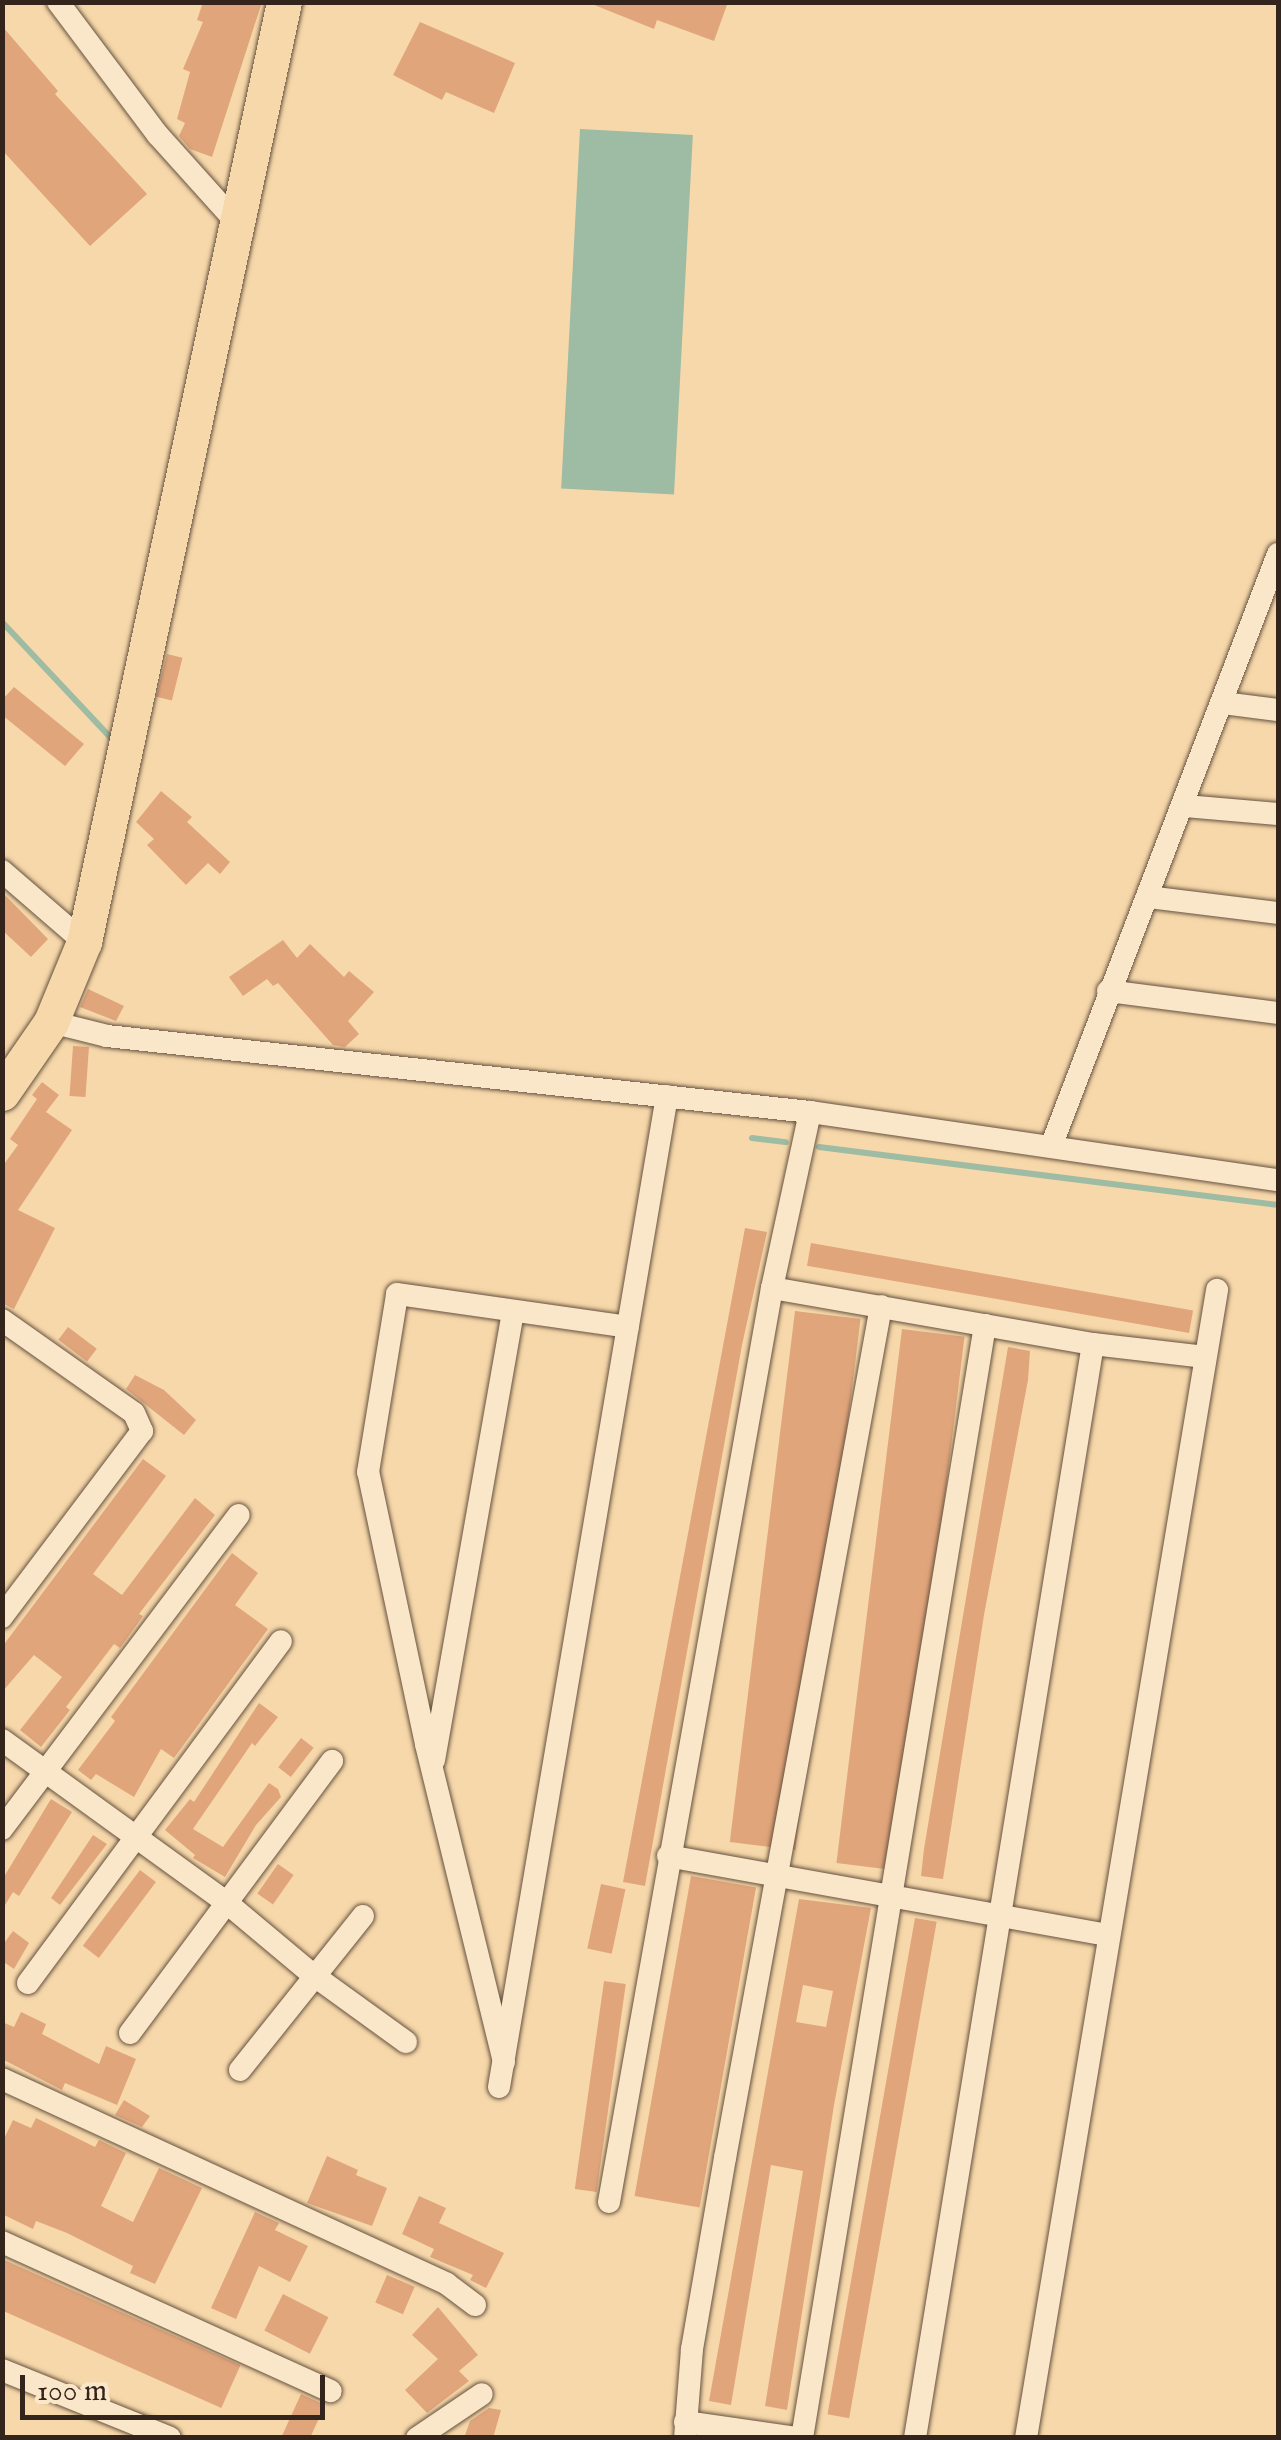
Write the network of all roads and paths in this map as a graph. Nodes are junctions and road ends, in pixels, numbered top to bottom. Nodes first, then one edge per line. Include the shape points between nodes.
1 (58, 2) edge
2 (284, 2) edge
3 (236, 222) junction
4 (1278, 554) edge
5 (1223, 704) junction
6 (1278, 710) edge
7 (1185, 806) junction
8 (1278, 814) edge
9 (2, 871) edge
10 (1148, 897) junction
11 (1278, 912) edge
12 (84, 942) junction
13 (1108, 990) junction
14 (1278, 1013) edge
15 (51, 1022) junction
16 (2, 1093) edge
17 (666, 1096) junction
18 (810, 1112) junction
19 (1052, 1144) junction
20 (1278, 1180) edge
21 (772, 1288) junction
22 (1217, 1290) dead end
23 (882, 1306) junction
24 (513, 1311) junction
25 (2, 1320) edge
26 (985, 1325) junction
27 (628, 1328) junction
28 (1093, 1344) junction
29 (1205, 1358) junction
30 (239, 1516) dead end
31 (2, 1618) edge
32 (280, 1641) dead end
33 (2, 1740) edge
34 (332, 1761) dead end
35 (432, 1769) junction
36 (45, 1771) junction
37 (2, 1830) edge
38 (138, 1836) junction
39 (668, 1856) junction
40 (775, 1875) junction
41 (890, 1894) junction
42 (227, 1903) junction
43 (363, 1916) dead end
44 (999, 1916) junction
45 (1107, 1935) junction
46 (315, 1976) junction
47 (28, 1983) dead end
48 (130, 2032) dead end
49 (406, 2042) dead end
50 (504, 2062) junction
51 (240, 2070) dead end
52 (2, 2080) edge
53 (499, 2087) dead end
54 (610, 2202) dead end
55 (2, 2242) edge
56 (476, 2304) dead end
57 (2, 2370) edge
58 (331, 2392) dead end
59 (482, 2394) dead end
60 (444, 2428) edge
61 (685, 2430) edge
62 (170, 2438) edge
63 (417, 2438) edge
64 (800, 2438) edge
65 (915, 2438) edge
66 (1026, 2438) edge

1 - 3 street via 158,135
2 - 3 main road
3 - 12 main road
4 - 5 street
5 - 6 street
5 - 7 street
7 - 8 street
7 - 10 street
9 - 12 street
10 - 11 street
10 - 13 street
12 - 15 main road
13 - 14 street
13 - 19 street
15 - 16 main road
15 - 17 street via 107,1036
17 - 18 street
17 - 27 street
18 - 19 street
18 - 21 street
19 - 20 street
21 - 23 street
21 - 39 street
22 - 29 street
23 - 26 street
23 - 40 street
24 - 27 street
24 - 35 street
24 - 35 street via 397,1294 368,1472
25 - 31 street via 134,1413 142,1431
26 - 28 street
26 - 41 street
27 - 50 street
28 - 29 street
28 - 44 street
29 - 45 street
30 - 36 street
32 - 38 street
33 - 36 street
34 - 42 street
35 - 50 street
36 - 37 street
36 - 38 street
38 - 42 street
38 - 47 street
39 - 40 street
39 - 54 street
40 - 41 street
40 - 61 street via 692,2349
41 - 44 street
41 - 64 street
42 - 46 street
42 - 48 street
43 - 46 street
44 - 45 street
44 - 65 street
45 - 66 street
46 - 49 street
46 - 51 street
50 - 53 street
52 - 56 street via 447,2284
55 - 58 street
57 - 62 street
59 - 60 street
60 - 63 street
61 - 64 street

